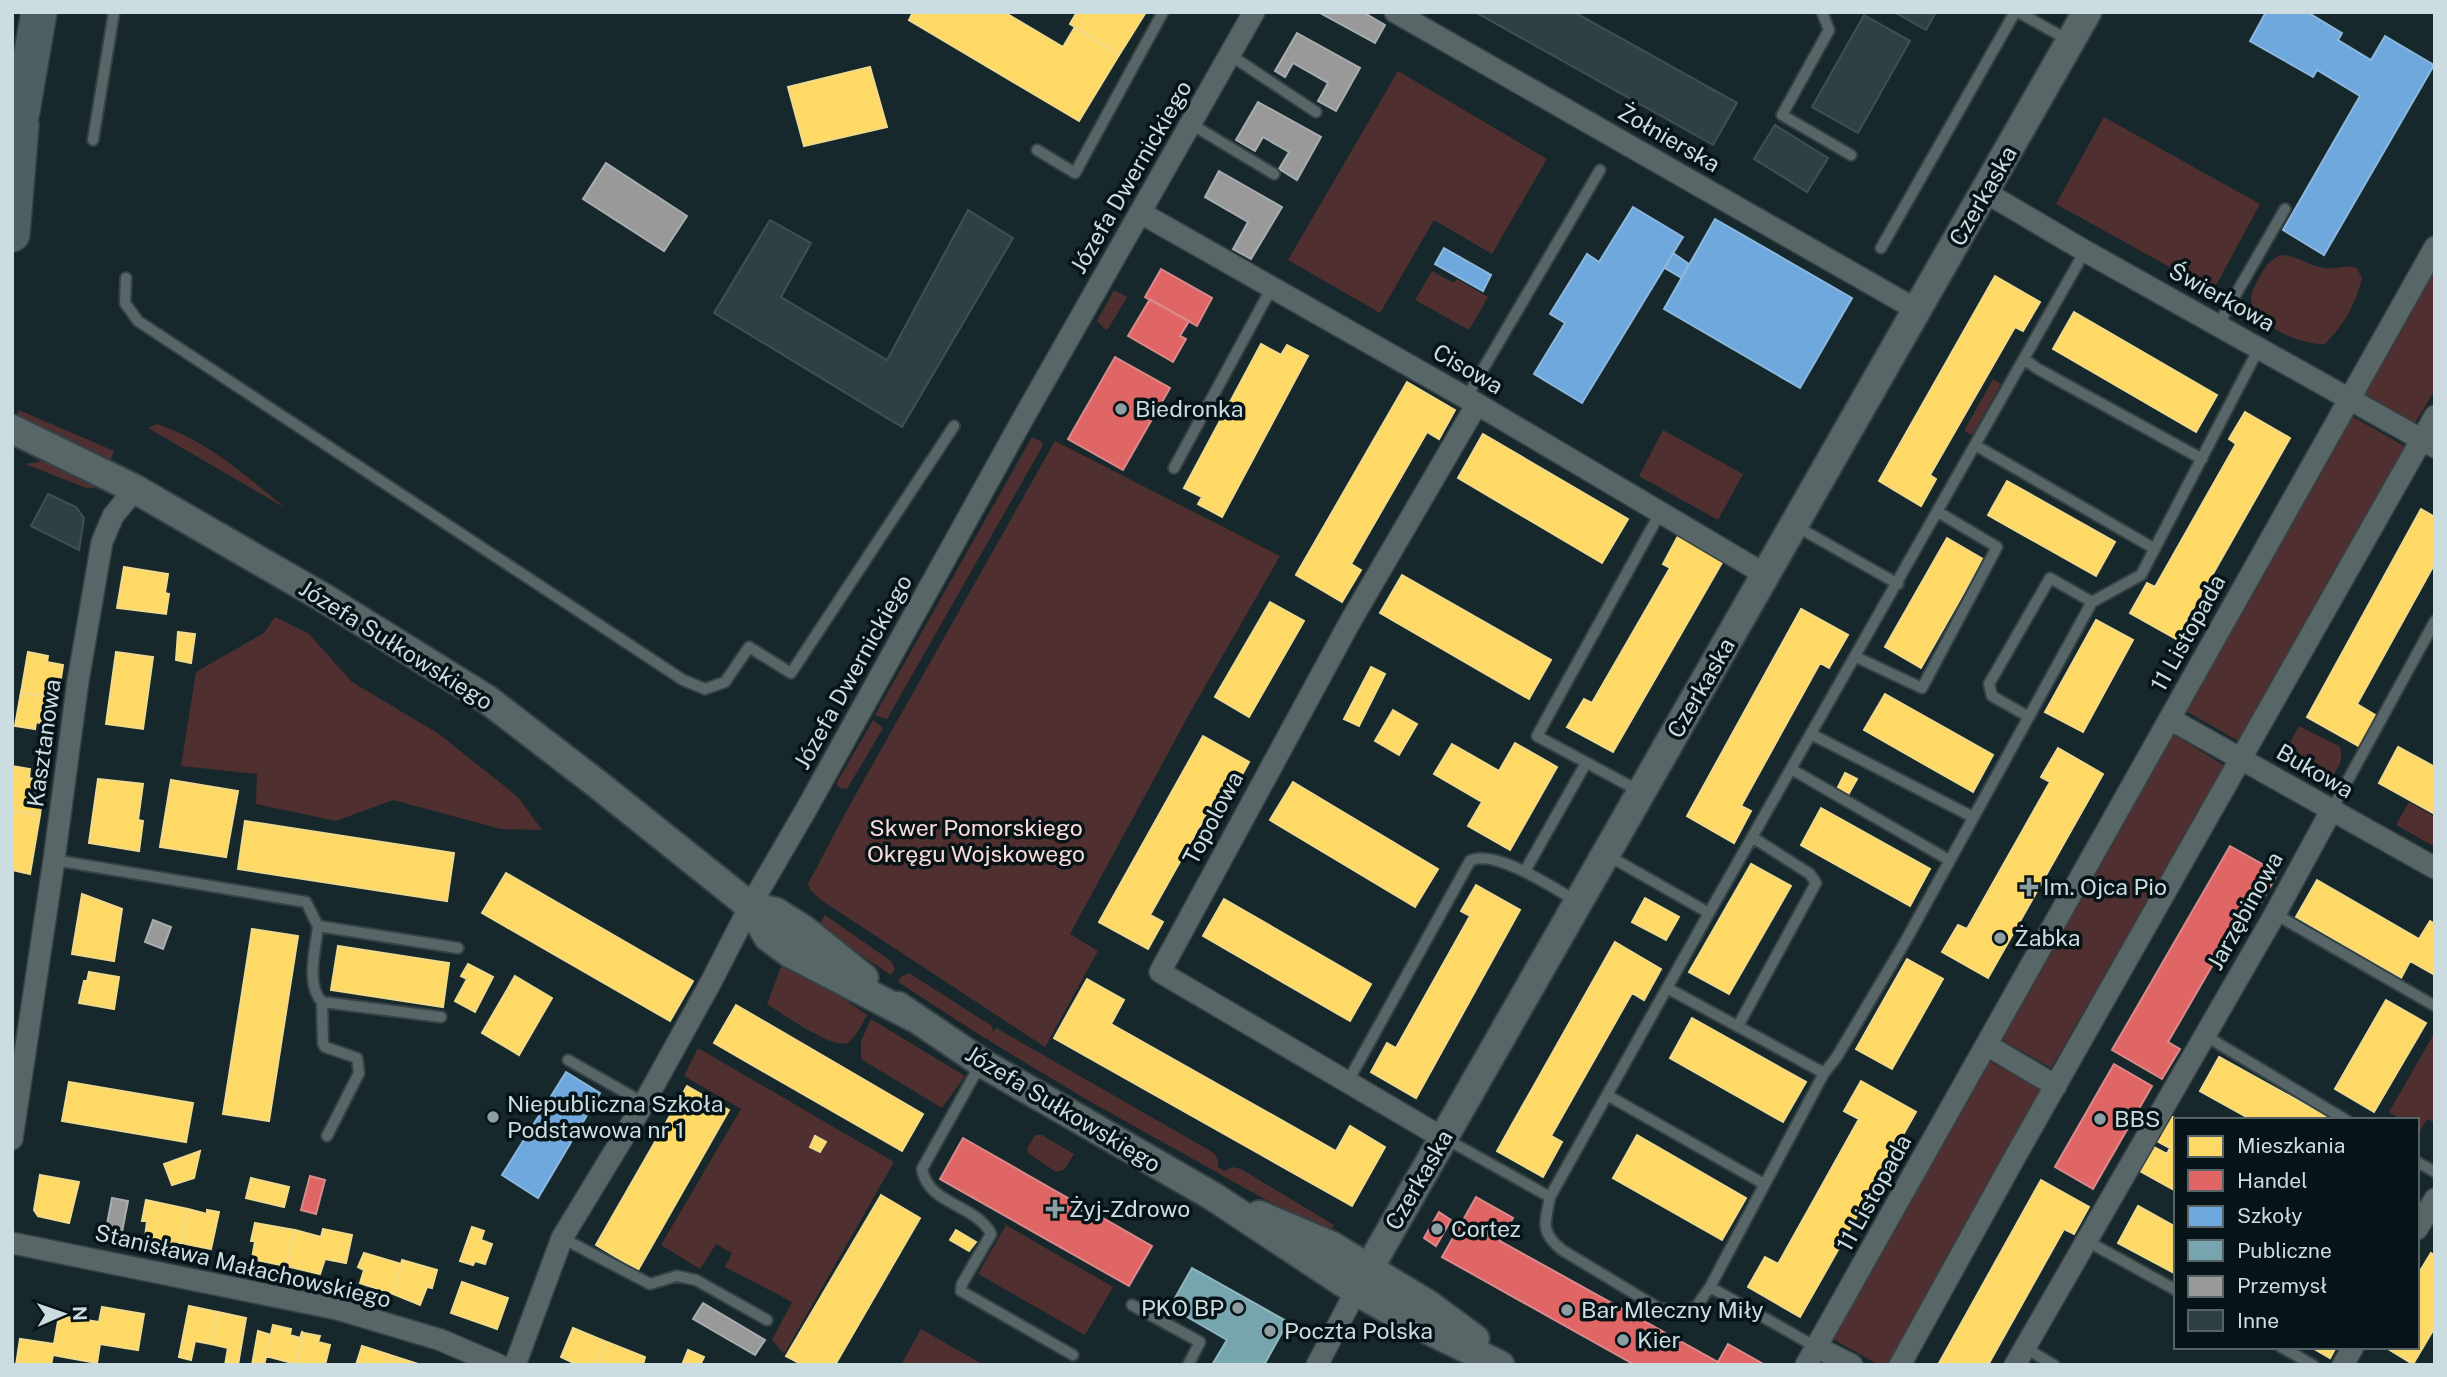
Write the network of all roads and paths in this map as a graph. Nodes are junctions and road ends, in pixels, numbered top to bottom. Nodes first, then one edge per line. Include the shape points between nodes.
1 (39, 12) edge
2 (114, 12) edge
3 (1163, 12) edge
4 (1254, 12) edge
5 (1395, 12) edge
6 (1822, 12) edge
7 (2017, 12) edge
8 (2087, 12) edge
9 (2071, 41) junction
10 (1230, 55) junction
11 (22, 111) junction
12 (1316, 112) dead end
13 (1191, 124) junction
14 (93, 140) dead end
15 (12, 149) edge
16 (1037, 150) dead end
17 (1851, 155) dead end
18 (1600, 170) dead end
19 (1274, 174) dead end
20 (1984, 192) junction
21 (2285, 209) dead end
22 (1141, 213) junction
23 (12, 234) edge
24 (2435, 247) edge
25 (1881, 248) dead end
26 (2085, 251) junction
27 (126, 278) dead end
28 (1272, 287) junction
29 (1917, 310) junction
30 (2218, 325) junction
31 (2259, 348) junction
32 (2024, 359) junction
33 (2350, 399) junction
34 (1471, 401) junction
35 (2435, 416) edge
36 (954, 426) dead end
37 (12, 429) edge
38 (2428, 443) edge
39 (1975, 445) junction
40 (2202, 459) junction
41 (1174, 468) dead end
42 (135, 489) junction
43 (1938, 512) junction
44 (1660, 513) junction
45 (1794, 525) junction
46 (2155, 549) junction
47 (1766, 575) junction
48 (1898, 584) junction
49 (2092, 602) junction
50 (2435, 621) edge
51 (1856, 657) junction
52 (2028, 717) junction
53 (2170, 719) junction
54 (1811, 734) junction
55 (2241, 760) junction
56 (1586, 763) junction
57 (1791, 769) junction
58 (1641, 792) junction
59 (2331, 811) junction
60 (1973, 817) junction
61 (1752, 837) junction
62 (1606, 854) junction
63 (54, 860) junction
64 (1949, 860) junction
65 (2435, 868) edge
66 (1525, 871) junction
67 (1578, 902) junction
68 (750, 906) junction
69 (1709, 913) junction
70 (2275, 914) junction
71 (318, 926) junction
72 (458, 948) dead end
73 (1667, 988) junction
74 (322, 1002) junction
75 (2435, 1006) edge
76 (441, 1017) dead end
77 (1738, 1026) junction
78 (2204, 1035) junction
79 (1987, 1045) junction
80 (568, 1060) dead end
81 (982, 1063) junction
82 (1824, 1073) junction
83 (1346, 1083) junction
84 (2056, 1086) junction
85 (1607, 1095) junction
86 (644, 1103) junction
87 (2343, 1118) edge
88 (327, 1136) dead end
89 (1443, 1138) junction
90 (12, 1139) edge
91 (2419, 1163) edge
92 (2435, 1172) edge
93 (1764, 1184) junction
94 (1550, 1197) junction
95 (2435, 1199) edge
96 (2419, 1225) edge
97 (562, 1238) junction
98 (2085, 1240) junction
99 (12, 1243) edge
100 (1363, 1279) junction
101 (1710, 1287) junction
102 (2174, 1289) edge
103 (1132, 1305) dead end
104 (767, 1320) dead end
105 (2285, 1349) edge
106 (2352, 1349) edge
107 (1073, 1355) dead end
108 (1811, 1356) edge
109 (2020, 1356) edge
110 (499, 1365) edge
111 (515, 1365) edge
112 (1188, 1365) edge
113 (1317, 1365) edge
114 (1500, 1365) edge
115 (1511, 1365) edge
116 (1852, 1365) edge
117 (1900, 1365) edge
118 (2054, 1365) edge
119 (2314, 1365) edge
120 (2343, 1365) edge

1 - 11 main road
2 - 14 lane
3 - 16 lane via 1075,173
4 - 10 street, Józefa Dwernickiego
5 - 29 street, Żołnierska
6 - 17 lane via 1829,30 1782,115
7 - 9 lane
7 - 25 lane
8 - 9 street, Czerkaska
9 - 20 street, Czerkaska
10 - 12 lane
10 - 13 street, Józefa Dwernickiego
11 - 15 main road
11 - 23 main road
13 - 19 lane
13 - 22 street, Józefa Dwernickiego
18 - 34 lane
20 - 26 street, Świerkowa
20 - 29 street, Czerkaska
21 - 30 lane
22 - 28 street, Cisowa
22 - 68 street, Józefa Dwernickiego
24 - 33 street, 11 Listopada
26 - 30 street, Świerkowa
26 - 32 lane
27 - 36 lane via 125,303 138,321 683,680 705,689 725,682 749,647 791,673
28 - 34 street, Cisowa
28 - 41 lane
29 - 45 street, Czerkaska
30 - 31 street, Świerkowa
31 - 33 street, Świerkowa
31 - 40 lane
32 - 39 lane
32 - 40 lane
33 - 38 street, Świerkowa
33 - 53 street, 11 Listopada
34 - 44 street, Cisowa
34 - 83 street, Topolowa via 1160,972
35 - 38 street
37 - 42 street, Józefa Sułkowskiego
38 - 55 street
39 - 43 lane
39 - 46 lane
40 - 46 lane
42 - 63 street, Kasztanowa via 113,516 102,542
42 - 68 street, Józefa Sułkowskiego via 488,700
43 - 48 lane
43 - 51 lane via 1997,547 1922,688
44 - 47 street, Cisowa
44 - 56 lane via 1537,736
45 - 47 street, Czerkaska
45 - 48 lane
46 - 49 lane via 2141,575
47 - 58 street, Czerkaska
48 - 51 lane
49 - 52 lane
49 - 52 lane via 2050,578 1989,684 1992,696
50 - 59 lane
51 - 54 lane
52 - 60 lane
53 - 55 street, Bukowa
53 - 79 street, 11 Listopada
54 - 57 lane
54 - 60 lane
55 - 59 street, Bukowa
55 - 84 street
56 - 58 lane
56 - 66 lane
57 - 61 lane
57 - 64 lane
58 - 62 street, Czerkaska
59 - 65 street, Bukowa
59 - 70 street, Jarzębinowa
60 - 64 lane
61 - 69 lane
61 - 77 lane via 1810,874 1816,883
62 - 67 street, Czerkaska
62 - 69 lane
63 - 71 lane via 306,902
63 - 90 street, Kasztanowa
64 - 82 lane via 1905,942
66 - 67 lane
66 - 83 lane via 1486,859 1470,862
67 - 89 street, Czerkaska
68 - 81 street, Józefa Sułkowskiego via 768,937 790,953 913,1017
68 - 86 street, Józefa Dwernickiego
69 - 73 lane
70 - 75 lane
70 - 78 street, Jarzębinowa
71 - 72 lane
71 - 74 lane via 313,978
73 - 77 lane
73 - 85 lane
74 - 76 lane
74 - 88 lane via 325,1047 357,1058 359,1064 359,1073
77 - 82 lane
78 - 87 lane
78 - 98 street, Jarzębinowa
79 - 84 street
79 - 108 street, 11 Listopada
80 - 86 lane
81 - 100 street, Józefa Sułkowskiego via 1214,1198 1315,1237
81 - 107 lane via 922,1169 924,1180 934,1192 986,1222 991,1234 961,1292
82 - 93 lane
83 - 89 street, Topolowa
84 - 117 street
85 - 93 lane
85 - 94 lane
86 - 97 street, Józefa Dwernickiego
89 - 94 lane
89 - 100 street, Czerkaska
91 - 92 lane
93 - 101 lane
94 - 101 lane via 1544,1227 1552,1242 1661,1309 1696,1307
95 - 96 street
97 - 104 lane via 650,1284 677,1276 696,1280
97 - 111 street, Józefa Dwernickiego
98 - 102 lane
98 - 109 street, Jarzębinowa
99 - 110 street, Stanisława Małachowskiego via 337,1309 441,1340
100 - 113 street, Czerkaska
100 - 114 street, Józefa Sułkowskiego via 1402,1317
100 - 115 street, Józefa Sułkowskiego via 1429,1305
101 - 108 lane
103 - 112 lane via 1200,1342
105 - 119 lane
106 - 120 street
108 - 116 street
109 - 118 lane, Jarzębinowa

